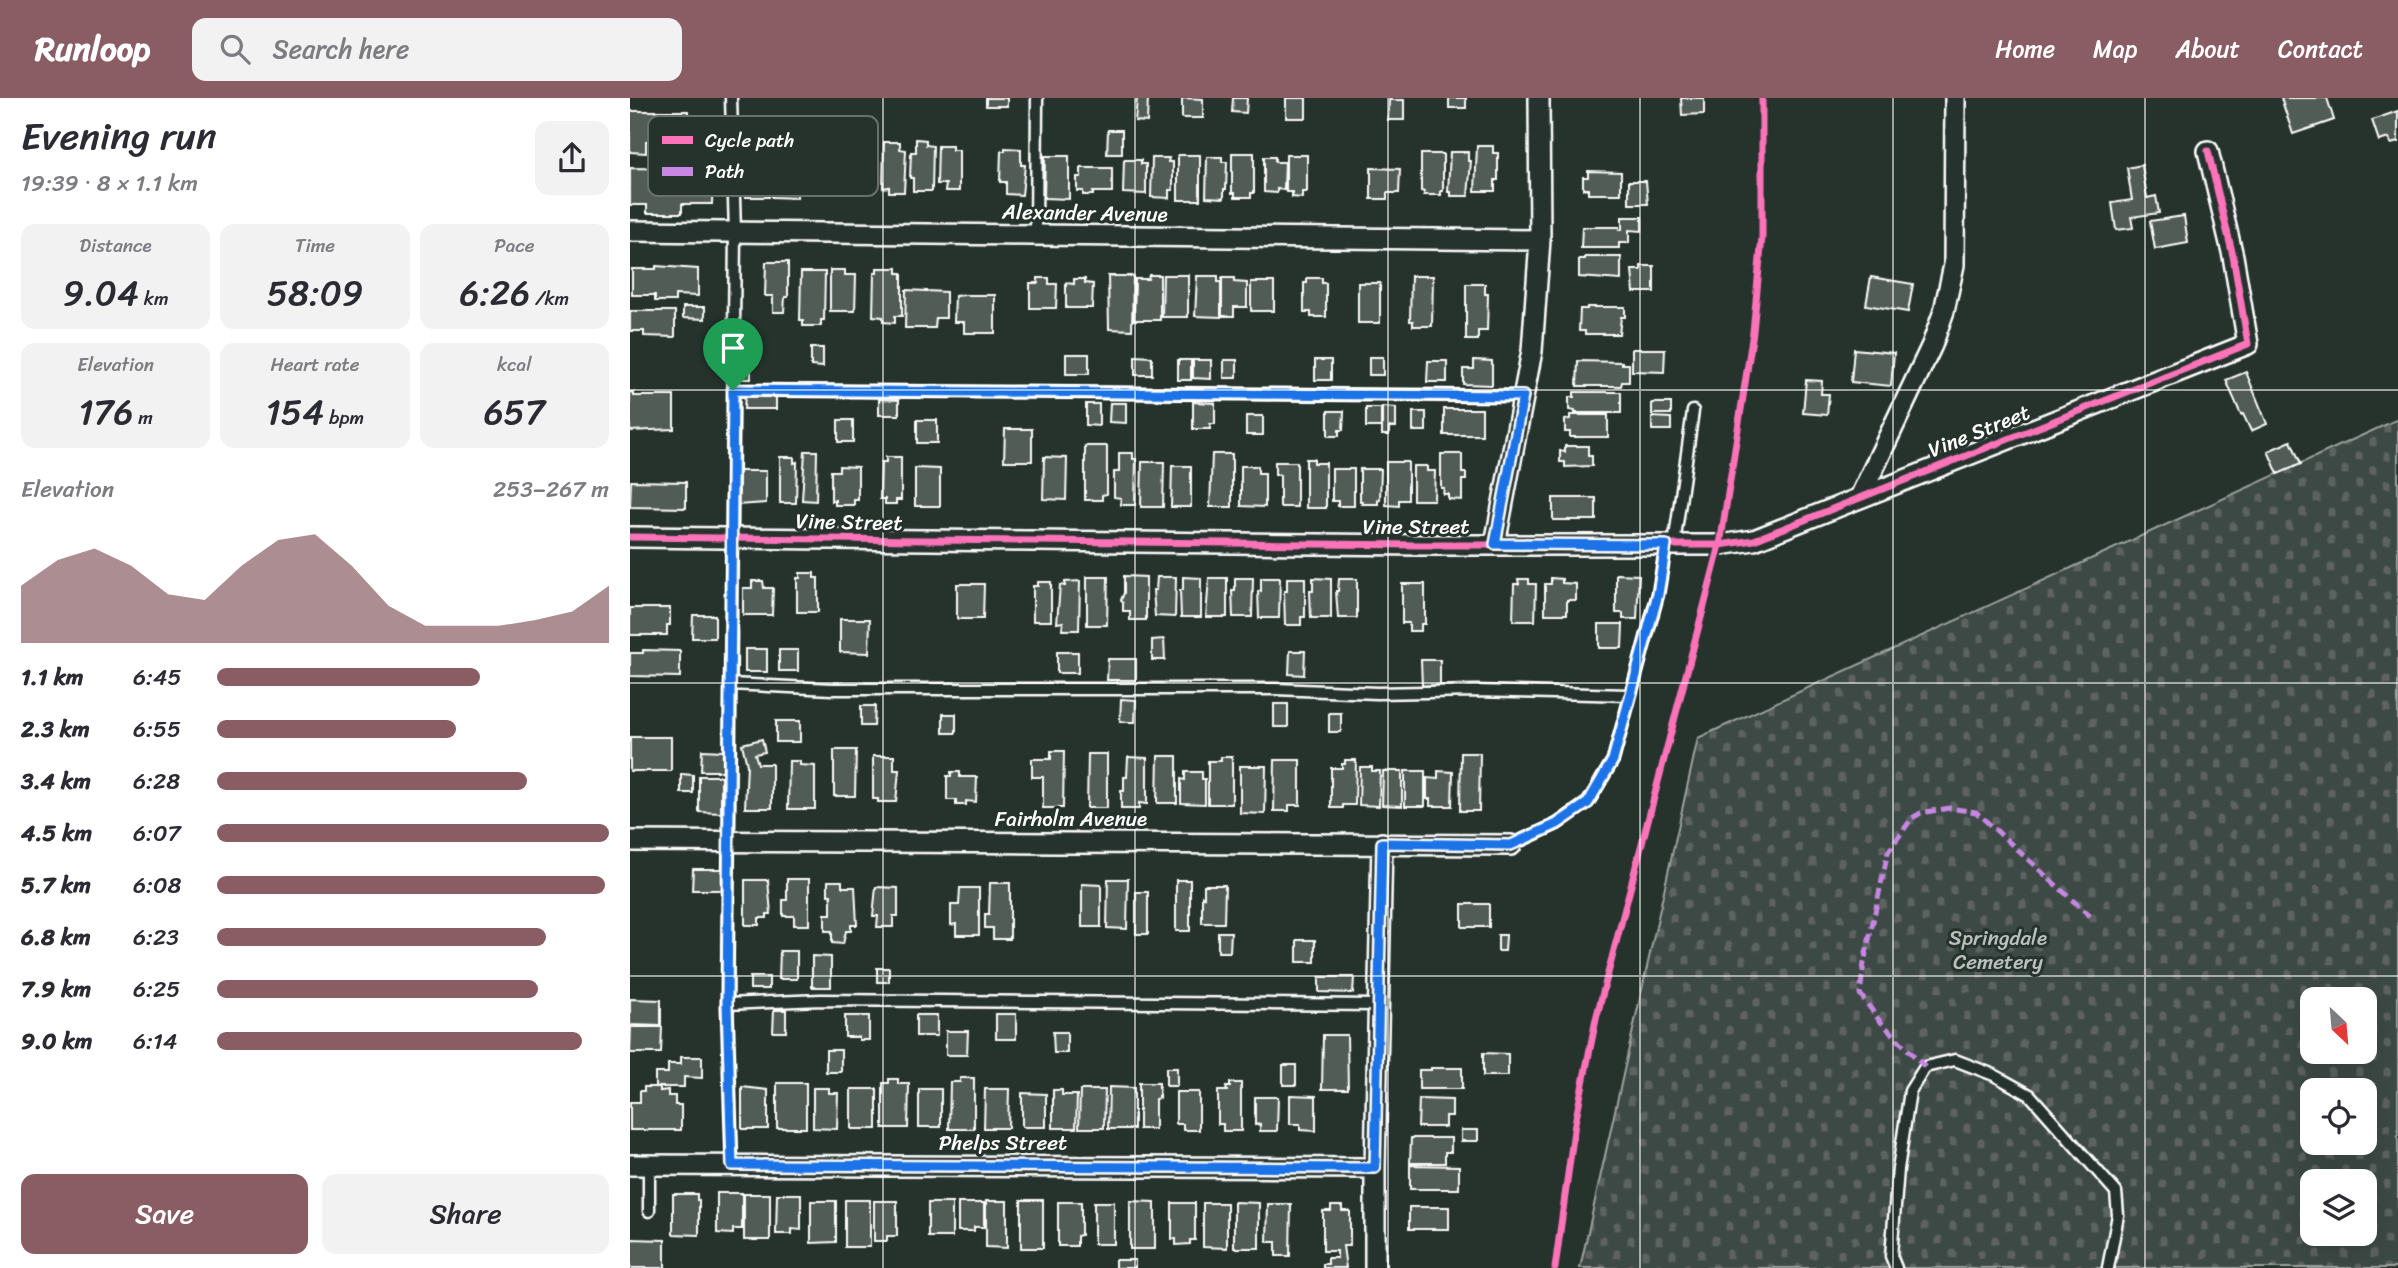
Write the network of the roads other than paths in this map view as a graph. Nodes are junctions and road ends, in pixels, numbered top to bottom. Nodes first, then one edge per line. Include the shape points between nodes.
1 (731, 98) edge
2 (1037, 98) edge
3 (1539, 98) edge
4 (1955, 98) edge
5 (732, 116) edge
6 (2208, 151) dead end
7 (734, 196) edge
8 (630, 231) edge
9 (735, 232) junction
10 (1036, 235) junction
11 (1540, 240) junction
12 (733, 390) junction
13 (1523, 396) junction
14 (1693, 411) dead end
15 (1860, 497) junction
16 (630, 537) edge
17 (730, 538) junction
18 (1495, 544) junction
19 (1670, 545) junction
20 (730, 684) junction
21 (1629, 695) junction
22 (630, 841) edge
23 (729, 841) junction
24 (1382, 843) junction
25 (1511, 845) joint
26 (727, 1004) junction
27 (1379, 1005) junction
28 (640, 1165) edge
29 (732, 1165) junction
30 (1375, 1168) junction
31 (649, 1211) dead end
32 (1375, 1268) edge
33 (1895, 1268) edge
34 (2108, 1268) edge

1 - 5 lane
2 - 10 lane
3 - 11 street
4 - 15 street via 1954,265 1944,311
6 - 15 street, Vine Street via 2248,344
7 - 9 lane
8 - 9 street, Alexander Avenue
9 - 10 street, Alexander Avenue
9 - 12 lane
10 - 11 street, Alexander Avenue
11 - 13 street via 1532,351
12 - 13 lane
12 - 17 lane
13 - 18 street
14 - 19 lane
15 - 19 street, Vine Street via 1754,540
16 - 17 street, Vine Street
17 - 18 street, Vine Street
17 - 20 lane
18 - 19 street, Vine Street
19 - 21 lane
20 - 21 lane
20 - 23 lane
21 - 25 lane via 1613,760 1588,803 1557,824
22 - 23 street, Fairholm Avenue
23 - 24 street, Fairholm Avenue
23 - 26 lane
24 - 25 street, Fairholm Avenue
24 - 27 street
26 - 27 lane via 821,1000
26 - 29 lane
27 - 30 street
28 - 29 street, Phelps Street
28 - 31 lane
29 - 30 street, Phelps Street
30 - 32 street
33 - 34 lane via 1891,1256 1898,1169 1910,1091 1925,1067 1955,1060 2029,1095 2116,1192 2118,1215

